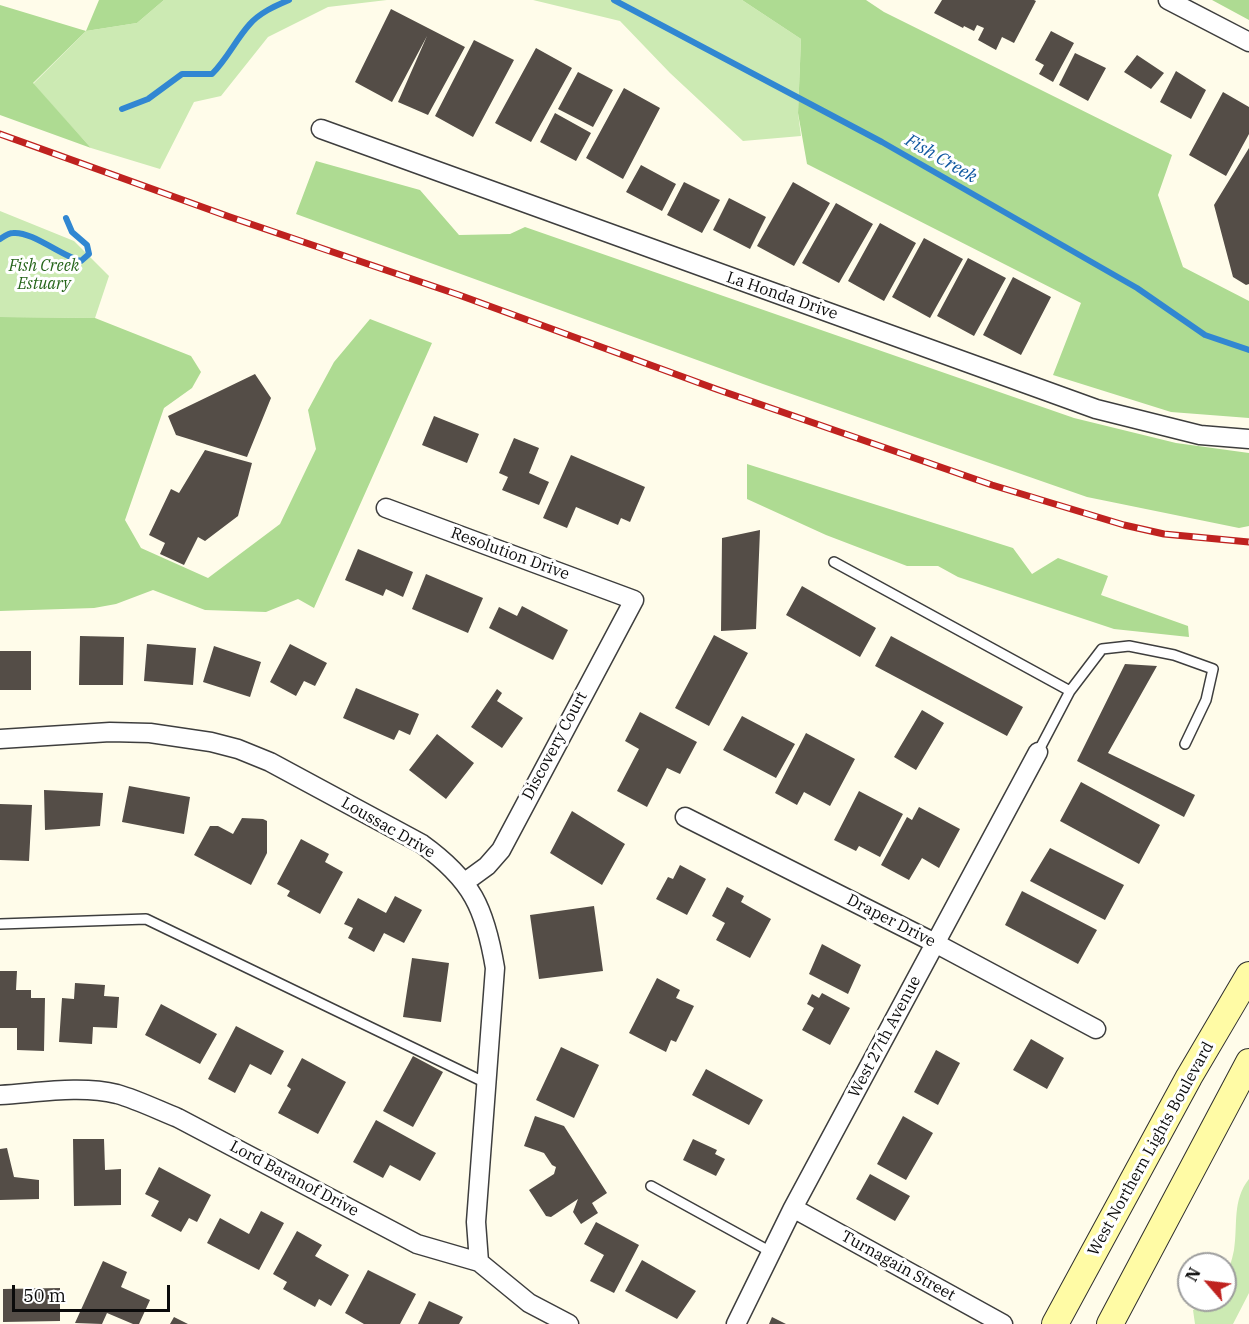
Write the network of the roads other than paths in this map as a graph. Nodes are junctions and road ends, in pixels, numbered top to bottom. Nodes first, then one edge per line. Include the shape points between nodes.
1 (1168, 0) edge
2 (1249, 42) edge
3 (321, 129) dead end
4 (1249, 439) edge
5 (386, 508) dead end
6 (834, 562) dead end
7 (634, 600) joint
8 (1070, 691) junction
9 (0, 739) edge
10 (1185, 744) dead end
11 (1038, 752) joint
12 (685, 817) dead end
13 (465, 882) junction
14 (0, 924) edge
15 (935, 943) junction
16 (1249, 975) edge
17 (1096, 1029) dead end
18 (1249, 1062) edge
19 (486, 1083) junction
20 (0, 1095) edge
21 (651, 1186) dead end
22 (793, 1208) junction
23 (771, 1252) junction
24 (479, 1262) junction
25 (569, 1324) edge
26 (736, 1324) edge
27 (1003, 1324) edge
28 (1055, 1324) edge
29 (1110, 1324) edge

1 - 2 street
3 - 4 street, La Honda Drive via 1096,409 1200,435
5 - 7 street, Resolution Drive
6 - 8 lane
7 - 13 street, Discovery Court via 501,850
8 - 10 lane via 1102,649 1128,646 1174,655 1213,669 1206,700
8 - 11 lane
9 - 13 street, Loussac Drive via 150,733 238,749 270,762 422,844
11 - 15 street, West 27th Avenue
12 - 15 street, Draper Drive
13 - 19 street, Loussac Drive via 482,912 495,968
14 - 19 lane via 146,920
15 - 17 street, Draper Drive
15 - 22 street, West 27th Avenue
16 - 28 main road, West Northern Lights Boulevard via 1183,1086
18 - 29 main road
19 - 24 street, Loussac Drive via 476,1222
20 - 24 street, Lord Baranof Drive via 85,1091 116,1094 178,1118 417,1244
21 - 23 lane
22 - 23 street, West 27th Avenue
22 - 27 street, Turnagain Street
23 - 26 street, West 27th Avenue
24 - 25 street, Lord Baranof Drive via 529,1303

